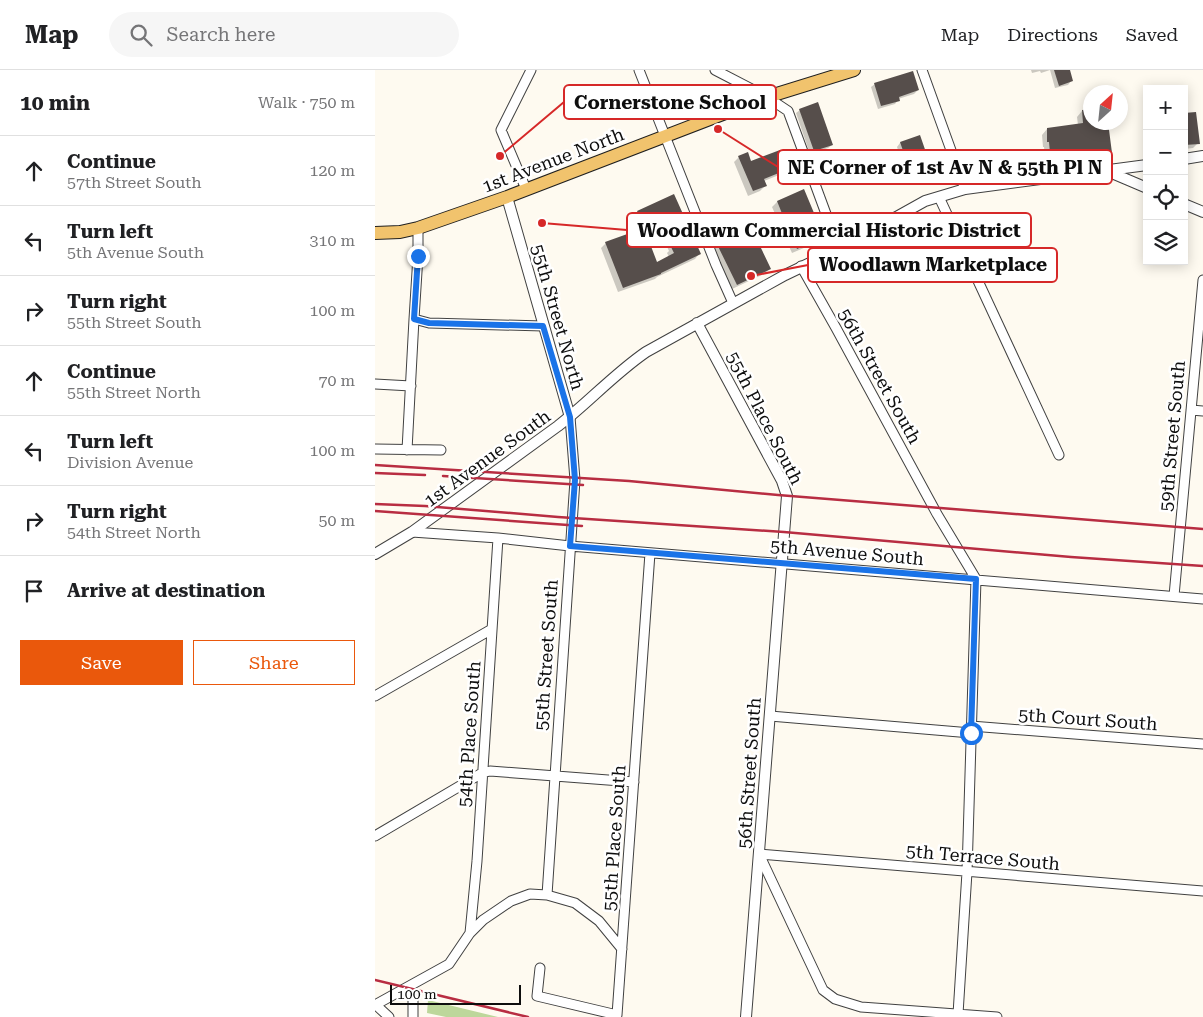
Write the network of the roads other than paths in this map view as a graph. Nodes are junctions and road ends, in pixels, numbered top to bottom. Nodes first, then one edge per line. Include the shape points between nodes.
1 (531, 70) edge
2 (639, 70) edge
3 (715, 70) edge
4 (854, 70) edge
5 (922, 70) edge
6 (767, 97) junction
7 (665, 136) junction
8 (1203, 156) edge
9 (1188, 158) edge
10 (1143, 165) edge
11 (1106, 171) junction
12 (1143, 186) edge
13 (965, 189) junction
14 (526, 190) junction
15 (507, 197) junction
16 (939, 197) junction
17 (1188, 206) edge
18 (1203, 212) edge
19 (418, 228) junction
20 (375, 233) edge
21 (839, 249) junction
22 (801, 266) junction
23 (1203, 280) edge
24 (733, 303) junction
25 (414, 319) junction
26 (697, 323) junction
27 (543, 326) junction
28 (375, 384) edge
29 (411, 386) junction
30 (1191, 410) junction
31 (1203, 410) edge
32 (570, 417) junction
33 (375, 449) edge
34 (407, 450) junction
35 (441, 450) dead end
36 (1059, 455) dead end
37 (412, 532) junction
38 (784, 532) joint
39 (498, 538) junction
40 (570, 546) junction
41 (650, 553) junction
42 (375, 554) edge
43 (781, 563) junction
44 (976, 579) junction
45 (1174, 596) junction
46 (1203, 599) edge
47 (492, 629) junction
48 (375, 696) edge
49 (770, 716) junction
50 (971, 729) junction
51 (1203, 744) edge
52 (482, 773) junction
53 (554, 776) junction
54 (634, 782) junction
55 (375, 836) edge
56 (759, 854) junction
57 (967, 872) junction
58 (1203, 891) edge
59 (547, 895) junction
60 (470, 933) junction
61 (622, 949) junction
62 (540, 968) dead end
63 (407, 988) junction
64 (375, 1005) edge
65 (958, 1014) junction
66 (389, 1017) edge
67 (413, 1017) edge
68 (746, 1017) edge
69 (997, 1017) edge

1 - 14 street via 501,130
2 - 7 street
3 - 6 street
4 - 6 main road, 1st Avenue North
5 - 13 street
6 - 7 main road, 1st Avenue North
6 - 21 street via 788,111
7 - 14 main road, 1st Avenue North
7 - 24 street
8 - 9 street
10 - 11 street, 1st Avenue South
11 - 12 street
11 - 13 street, 1st Avenue South
13 - 16 street, 1st Avenue South
14 - 15 main road, 1st Avenue North
15 - 19 main road, 1st Avenue North
15 - 27 street, 55th Street North
16 - 21 street, 1st Avenue South via 925,201
16 - 36 street
17 - 18 street
19 - 20 main road, 1st Avenue North
19 - 25 street
21 - 22 street, 1st Avenue South
22 - 24 street, 1st Avenue South
22 - 44 street, 56th Street South
23 - 30 street, 59th Street South
24 - 26 street, 1st Avenue South
25 - 27 street via 429,323
25 - 29 street
26 - 32 street, 1st Avenue South via 628,365
26 - 38 street, 55th Place South via 785,488
27 - 32 street, 55th Street North
28 - 29 street
29 - 34 street
30 - 31 street
30 - 45 street, 59th Street South
32 - 37 street, 1st Avenue South
32 - 40 street, 55th Street South via 575,480
33 - 34 street
34 - 35 street
37 - 39 street, 5th Avenue South
37 - 42 street
38 - 43 street, 56th Street South
39 - 40 street, 5th Avenue South
39 - 47 street, 54th Place South
40 - 41 street, 5th Avenue South
40 - 53 street, 55th Street South
41 - 43 street, 5th Avenue South
41 - 54 street, 55th Place South
43 - 44 street, 5th Avenue South
43 - 49 street, 56th Street South
44 - 45 street, 5th Avenue South
44 - 50 street
45 - 46 street, 5th Avenue South
47 - 48 street
47 - 52 street, 54th Place South
49 - 50 street, 5th Court South
49 - 56 street, 56th Street South
50 - 51 street, 5th Court South
50 - 57 street
52 - 53 street
52 - 55 street
52 - 60 street, 54th Place South
53 - 54 street
53 - 59 street, 55th Street South
54 - 61 street, 55th Place South
56 - 57 street, 5th Terrace South
56 - 65 street via 823,990 835,999 861,1008
56 - 68 street, 56th Street South
57 - 58 street, 5th Terrace South
57 - 65 street
59 - 60 street via 530,894 511,901
59 - 61 street via 575,903 599,921
60 - 63 street via 449,964
61 - 62 street, 55th Place South via 617,1015 537,996
63 - 64 street
63 - 67 street via 413,1000
64 - 66 street
65 - 69 street

